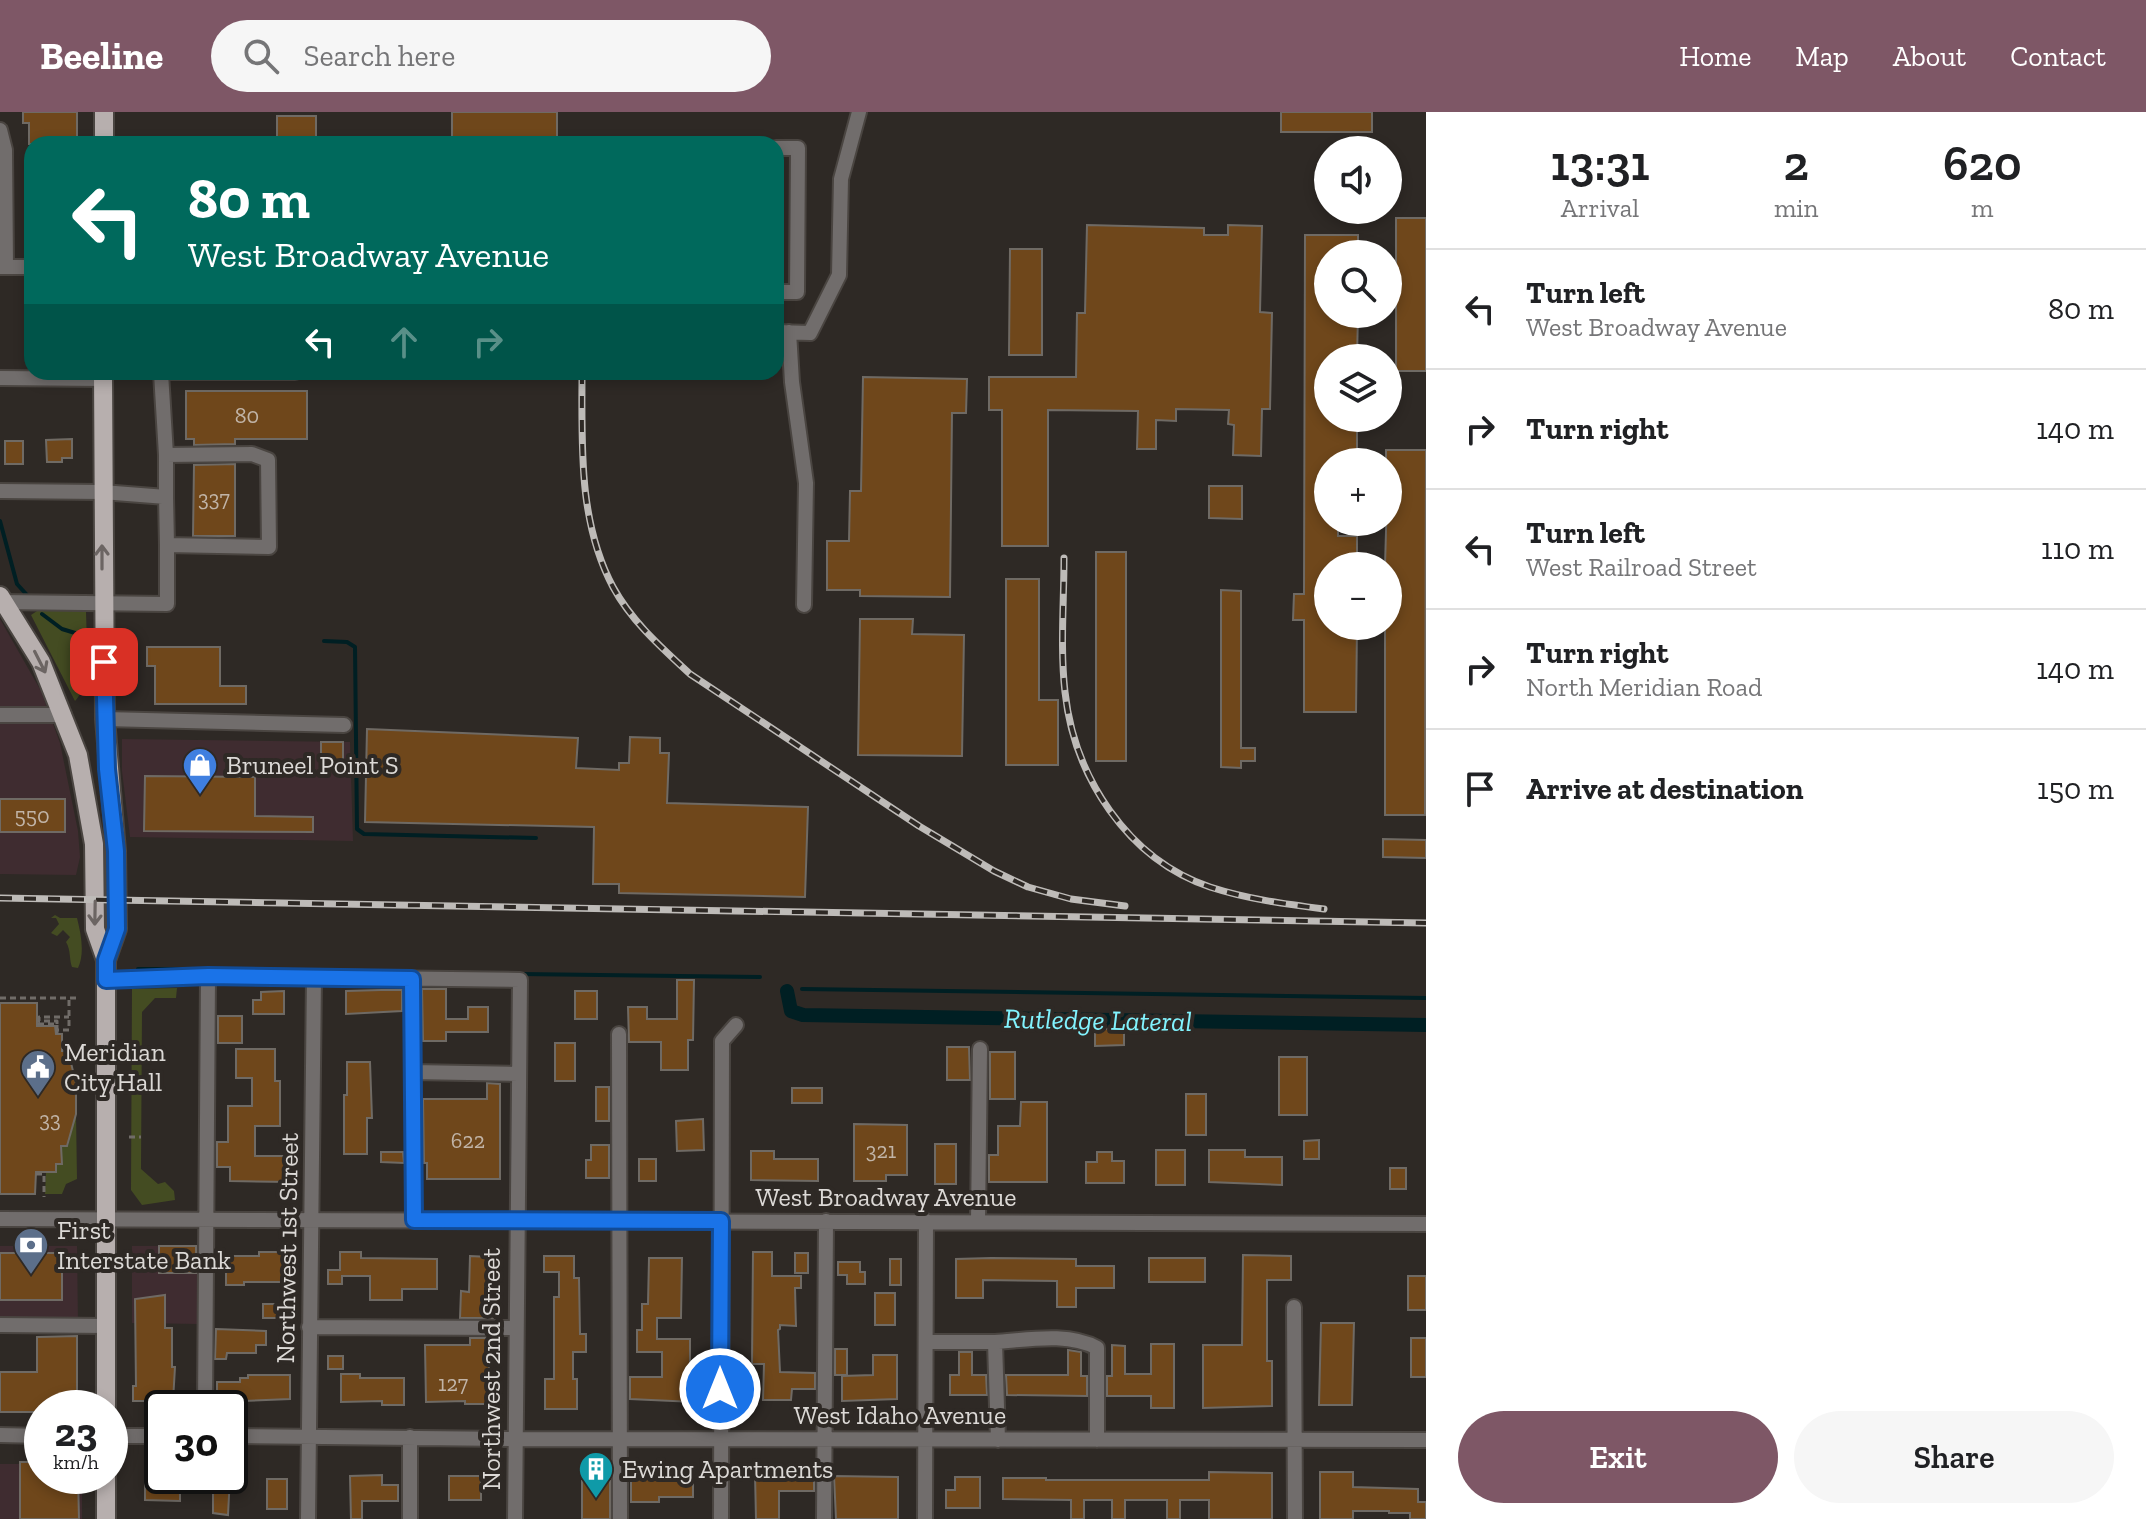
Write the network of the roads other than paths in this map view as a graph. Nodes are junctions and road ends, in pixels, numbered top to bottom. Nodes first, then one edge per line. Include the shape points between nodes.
1 (104, 112) edge
2 (859, 112) edge
3 (0, 130) edge
4 (104, 136) edge
5 (784, 148) edge
6 (3, 267) edge
7 (24, 267) edge
8 (784, 292) edge
9 (784, 332) edge
10 (784, 338) edge
11 (24, 377) edge
12 (0, 378) edge
13 (103, 380) edge
14 (161, 380) edge
15 (166, 455) junction
16 (0, 491) edge
17 (102, 492) junction
18 (166, 497) junction
19 (167, 545) junction
20 (2, 600) edge
21 (103, 604) junction
22 (804, 605) dead end
23 (0, 715) edge
24 (64, 715) junction
25 (105, 719) junction
26 (344, 725) dead end
27 (106, 960) junction
28 (208, 976) junction
29 (314, 977) junction
30 (412, 979) junction
31 (106, 980) junction
32 (736, 1025) dead end
33 (619, 1034) dead end
34 (980, 1049) dead end
35 (413, 1072) junction
36 (518, 1074) junction
37 (0, 1219) edge
38 (106, 1219) junction
39 (206, 1220) junction
40 (312, 1220) junction
41 (414, 1220) junction
42 (516, 1220) junction
43 (619, 1221) junction
44 (721, 1221) junction
45 (826, 1221) junction
46 (926, 1221) junction
47 (978, 1221) junction
48 (1426, 1224) edge
49 (1294, 1307) dead end
50 (0, 1325) edge
51 (106, 1326) junction
52 (309, 1327) junction
53 (515, 1328) junction
54 (926, 1342) junction
55 (995, 1342) junction
56 (106, 1390) edge
57 (205, 1390) edge
58 (0, 1435) edge
59 (309, 1435) junction
60 (24, 1436) edge
61 (248, 1436) edge
62 (410, 1437) junction
63 (515, 1439) junction
64 (620, 1439) junction
65 (720, 1439) junction
66 (824, 1439) junction
67 (926, 1440) junction
68 (998, 1440) junction
69 (1097, 1440) junction
70 (1296, 1440) junction
71 (1426, 1440) edge
72 (106, 1494) edge
73 (106, 1519) edge
74 (308, 1519) edge
75 (410, 1519) edge
76 (515, 1519) edge
77 (620, 1519) edge
78 (721, 1519) edge
79 (824, 1519) edge
80 (925, 1519) edge
81 (1295, 1519) edge

1 - 4 main road
2 - 9 street via 841,179 839,275 810,333
3 - 6 street via 5,150
5 - 8 street via 798,148 797,292
6 - 7 street
10 - 22 street via 806,483
11 - 12 street
13 - 17 main road
14 - 15 street
15 - 18 street
15 - 19 street via 252,454 268,460 269,547
16 - 17 street
17 - 18 street
21 -> 17 main road
18 - 19 street
19 - 21 street via 167,604
20 - 21 street
20 -> 24 main road via 41,662
21 - 25 main road
23 - 24 street
24 -> 27 main road via 89,811 95,929
25 - 26 street
25 - 27 main road via 117,929
27 - 31 main road
28 - 29 street
28 - 31 street
28 - 39 street
29 - 30 street
29 - 40 street, Northwest 1st Street
30 - 35 street
30 - 36 street, Northwest 2nd Street via 520,980
31 - 38 main road
32 - 44 street via 722,1041
33 - 43 street
34 - 47 street
35 - 36 street
35 - 41 street
36 - 42 street, Northwest 2nd Street
37 - 38 street, West Broadway Avenue
38 - 39 street, West Broadway Avenue
38 - 51 main road
39 - 40 street, West Broadway Avenue
39 - 57 street
40 - 41 street, West Broadway Avenue
40 - 52 street, Northwest 1st Street
41 - 42 street, West Broadway Avenue
42 - 43 street, West Broadway Avenue
42 - 53 street, Northwest 2nd Street
43 - 44 street, West Broadway Avenue
43 - 64 street
44 - 45 street, West Broadway Avenue
44 - 65 street
45 - 46 street, West Broadway Avenue
45 - 66 street
46 - 47 street, West Broadway Avenue
46 - 54 street
47 - 48 street, West Broadway Avenue
49 - 70 street
50 - 51 street
51 - 56 main road
52 - 53 street
52 - 59 street, Northwest 1st Street
53 - 63 street, Northwest 2nd Street
54 - 55 street
54 - 67 street
55 - 68 street
55 - 69 street via 1066,1339 1097,1348
58 - 60 street
59 - 61 street, West Idaho Avenue
59 - 62 street, West Idaho Avenue
59 - 74 street, Northwest 1st Street
62 - 63 street, West Idaho Avenue
62 - 75 street
63 - 64 street, West Idaho Avenue
63 - 76 street, Northwest 2nd Street
64 - 65 street, West Idaho Avenue
64 - 77 street
65 - 66 street, West Idaho Avenue
65 - 78 street
66 - 67 street, West Idaho Avenue
66 - 79 street
67 - 68 street, West Idaho Avenue
67 - 80 street
68 - 69 street, West Idaho Avenue
69 - 70 street, West Idaho Avenue
70 - 71 street, West Idaho Avenue
70 - 81 street
72 - 73 main road

